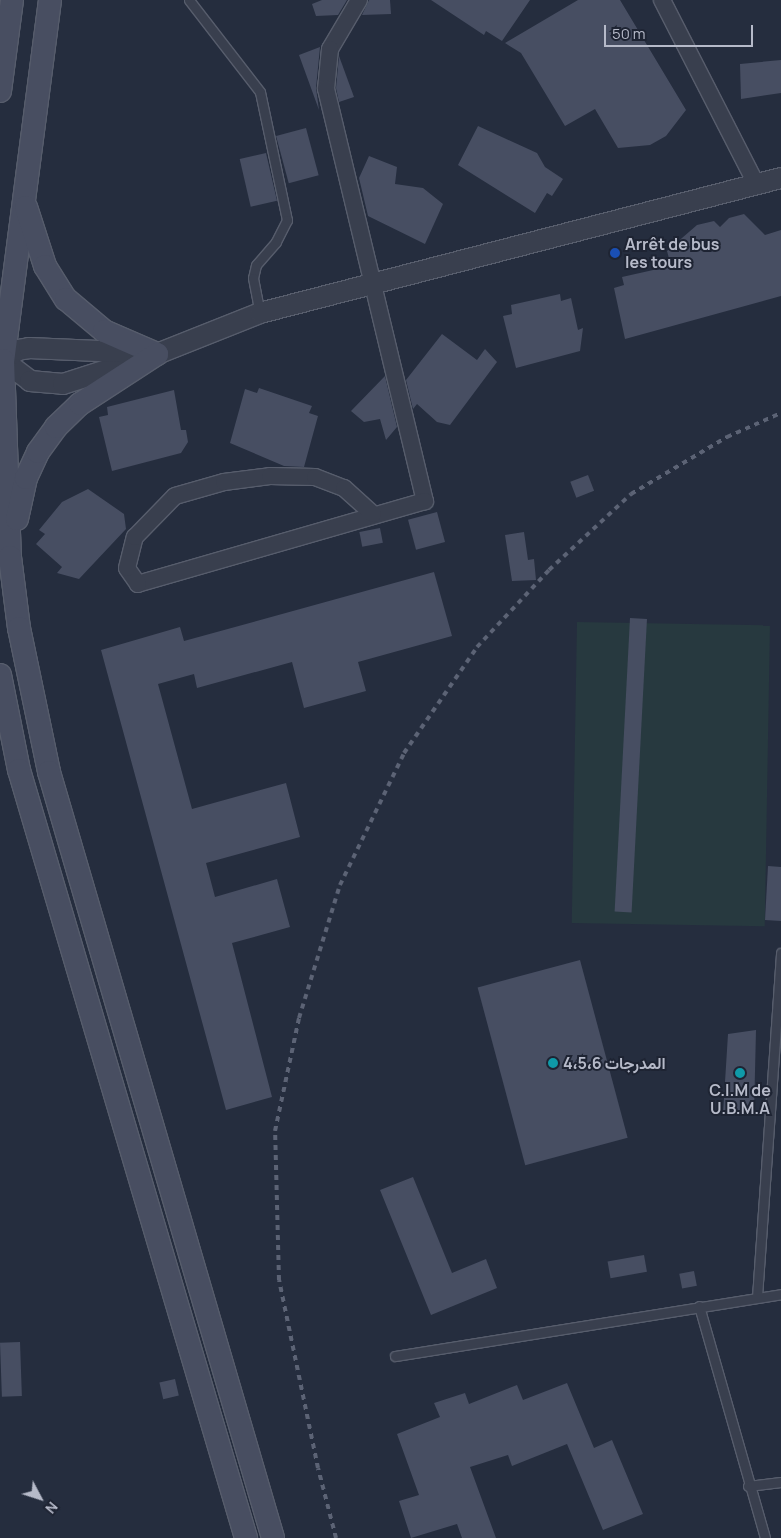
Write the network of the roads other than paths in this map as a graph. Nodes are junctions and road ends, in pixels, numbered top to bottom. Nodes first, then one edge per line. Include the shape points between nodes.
1 (12, 0) edge
2 (50, 0) edge
3 (189, 0) edge
4 (358, 0) edge
5 (662, 0) edge
6 (0, 91) edge
7 (781, 178) edge
8 (756, 184) junction
9 (24, 202) junction
10 (376, 285) junction
11 (260, 313) junction
12 (158, 354) junction
13 (1, 360) edge
14 (373, 514) junction
15 (10, 557) junction
16 (0, 675) edge
17 (781, 953) edge
18 (781, 1294) edge
19 (757, 1297) junction
20 (699, 1306) junction
21 (395, 1356) dead end
22 (781, 1482) edge
23 (748, 1486) junction
24 (246, 1538) edge
25 (273, 1538) edge
26 (765, 1538) edge

1 - 6 main road
2 - 9 main road
3 - 11 lane via 260,92 287,220 276,242 256,265 253,278
4 - 10 street via 330,49 326,88
5 - 8 street
7 - 8 street
8 - 10 street
9 - 12 main road via 45,266 66,299 104,331
9 - 13 main road
10 - 11 street
10 - 14 street via 424,501
11 - 12 street
12 - 13 street via 42,347 18,350
12 - 13 street via 51,385 30,381
12 - 15 main road via 80,404 38,452 26,478
13 - 15 main road
14 - 14 street via 138,584 127,568 135,537 175,496 224,482 270,476 315,477 344,488
15 - 25 main road via 28,686 49,772
16 - 24 main road via 19,770
17 - 19 lane
18 - 19 lane
19 - 20 lane
20 - 21 lane
20 - 23 lane
22 - 23 lane
23 - 26 lane

